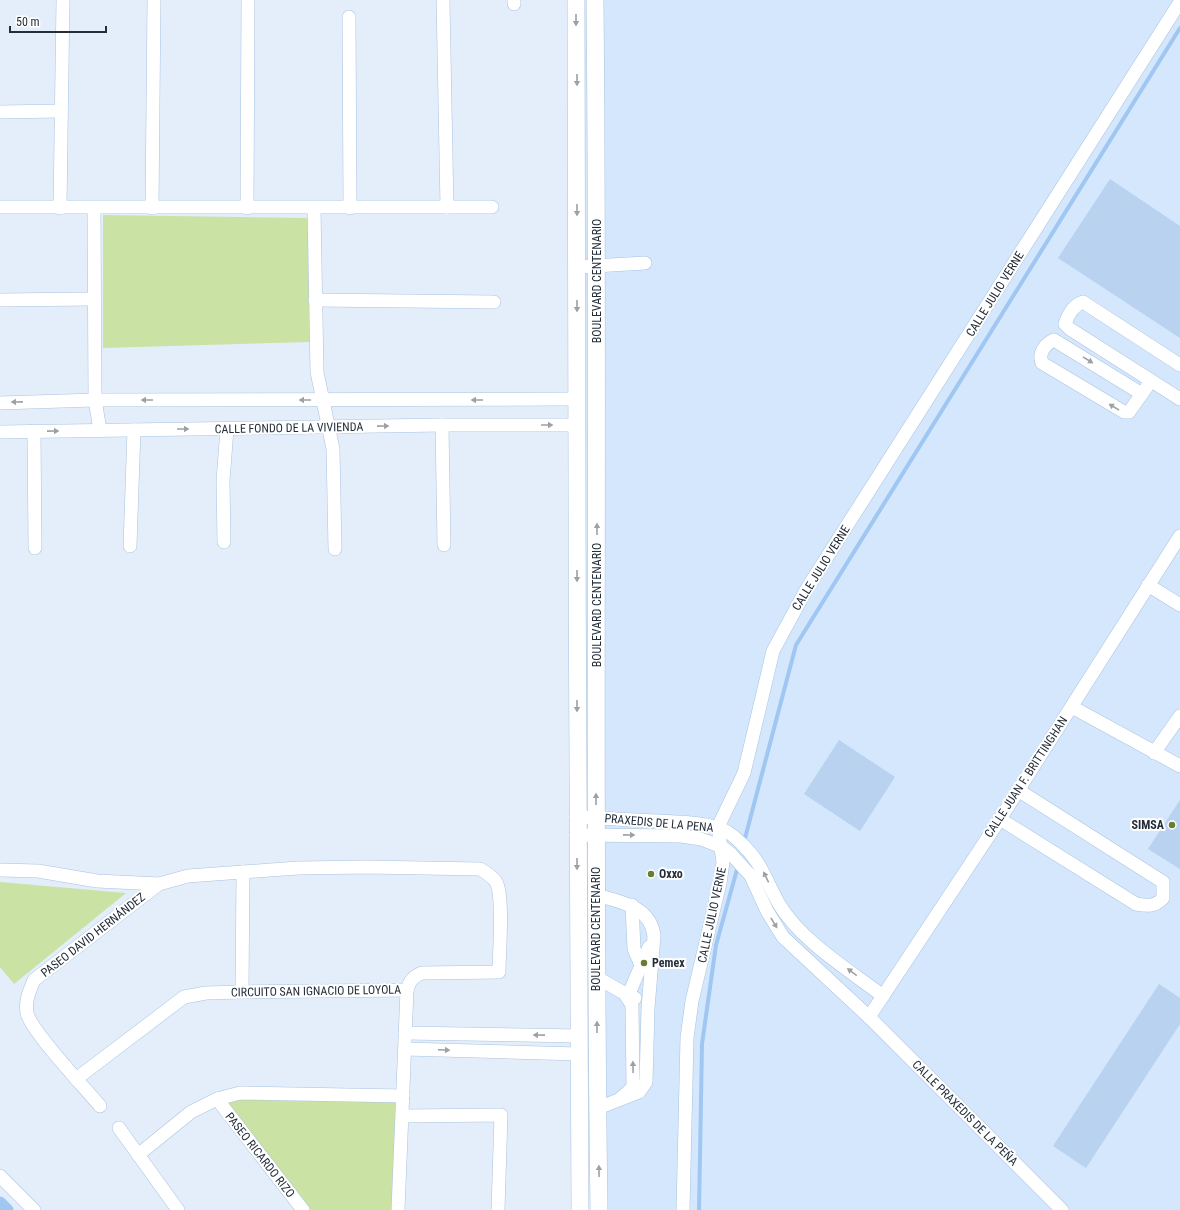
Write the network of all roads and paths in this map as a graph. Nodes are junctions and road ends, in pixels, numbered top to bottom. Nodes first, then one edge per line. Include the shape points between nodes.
1 (63, 0) edge
2 (154, 0) edge
3 (248, 0) edge
4 (443, 0) edge
5 (576, 0) edge
6 (595, 0) edge
7 (1180, 2) edge
8 (349, 17) dead end
9 (576, 41) junction
10 (595, 41) junction
11 (61, 111) junction
12 (0, 112) edge
13 (447, 207) junction
14 (492, 207) dead end
15 (0, 208) edge
16 (60, 208) junction
17 (94, 208) junction
18 (152, 208) junction
19 (247, 208) junction
20 (314, 208) junction
21 (350, 208) junction
22 (645, 263) dead end
23 (598, 266) junction
24 (577, 267) junction
25 (93, 299) junction
26 (0, 300) edge
27 (315, 300) junction
28 (494, 302) dead end
29 (1180, 365) edge
30 (1151, 381) junction
31 (1142, 394) junction
32 (578, 399) junction
33 (1180, 399) edge
34 (95, 400) junction
35 (323, 400) junction
36 (0, 402) edge
37 (442, 425) junction
38 (578, 425) junction
39 (328, 427) junction
40 (227, 429) junction
41 (100, 430) junction
42 (134, 430) junction
43 (0, 432) edge
44 (34, 432) junction
45 (597, 496) junction
46 (1180, 536) edge
47 (224, 542) dead end
48 (444, 545) dead end
49 (130, 546) dead end
50 (34, 548) dead end
51 (335, 549) dead end
52 (577, 557) junction
53 (597, 557) junction
54 (1148, 585) junction
55 (1180, 606) edge
56 (1072, 707) junction
57 (1180, 716) edge
58 (1154, 753) junction
59 (1180, 766) edge
60 (1018, 790) junction
61 (576, 817) junction
62 (596, 818) junction
63 (1000, 819) junction
64 (718, 828) junction
65 (576, 835) junction
66 (596, 835) junction
67 (726, 850) junction
68 (0, 870) edge
69 (243, 872) junction
70 (159, 884) junction
71 (596, 894) junction
72 (632, 905) junction
73 (654, 936) junction
74 (641, 966) junction
75 (596, 977) junction
76 (407, 990) junction
77 (242, 992) junction
78 (628, 996) junction
79 (883, 996) junction
80 (648, 1008) junction
81 (868, 1017) junction
82 (406, 1033) junction
83 (578, 1036) junction
84 (405, 1049) junction
85 (578, 1054) junction
86 (76, 1079) junction
87 (404, 1096) junction
88 (217, 1099) junction
89 (618, 1100) junction
90 (100, 1106) dead end
91 (598, 1108) junction
92 (403, 1116) junction
93 (119, 1128) dead end
94 (598, 1150) junction
95 (138, 1155) junction
96 (0, 1176) edge
97 (580, 1209) edge
98 (34, 1210) edge
99 (178, 1210) edge
100 (303, 1210) edge
101 (398, 1210) edge
102 (498, 1210) edge
103 (599, 1210) edge
104 (683, 1210) edge
105 (1062, 1210) edge

1 - 11 street
2 - 18 street
3 - 19 street
4 - 13 street
5 -> 9 main road, BOULEVARD CENTENARIO
6 - 10 main road, BOULEVARD CENTENARIO
7 - 64 street, CALLE JULIO VERNE via 806,590 782,632 766,674 751,751 744,773
8 - 21 street
9 - 10 main road
9 -> 24 main road, BOULEVARD CENTENARIO
10 - 23 main road, BOULEVARD CENTENARIO
11 - 12 street
11 - 16 street
13 - 14 street
13 - 21 street
15 - 16 street
16 - 17 street
17 - 18 street
17 - 25 street
18 - 19 street
19 - 20 street
20 - 21 street
20 - 27 street
22 - 23 street
23 - 24 street
23 - 45 main road, BOULEVARD CENTENARIO
24 -> 32 main road, BOULEVARD CENTENARIO
25 - 26 street
25 - 34 street
27 - 28 street
27 - 35 street via 317,372
29 - 30 street via 1083,302 1077,304 1068,315 1065,324
30 - 31 street
30 - 33 street
31 -> 31 street via 1134,408 1124,412 1042,363 1041,352 1048,342 1054,340
32 -> 35 street
32 - 38 main road, BOULEVARD CENTENARIO
32 - 45 main road via 588,412 589,484
35 -> 34 street
34 -> 36 street
34 - 41 street
35 - 39 street
37 -> 38 street, CALLE FONDO DE LA VIVIENDA
39 -> 37 street, CALLE FONDO DE LA VIVIENDA
37 - 48 street
38 - 52 main road, BOULEVARD CENTENARIO
39 - 40 street, CALLE FONDO DE LA VIVIENDA
39 - 51 street via 333,449
42 -> 40 street, CALLE FONDO DE LA VIVIENDA
40 - 47 street via 223,481
41 - 42 street, CALLE FONDO DE LA VIVIENDA
44 -> 41 street, CALLE FONDO DE LA VIVIENDA
42 - 49 street
43 - 44 street, CALLE FONDO DE LA VIVIENDA
44 - 50 street
53 -> 45 main road, BOULEVARD CENTENARIO
46 - 54 street, CALLE JUAN F. BRITTINGHAN
52 - 53 main road
52 -> 61 main road, BOULEVARD CENTENARIO
62 -> 53 main road, BOULEVARD CENTENARIO
54 - 55 street
54 - 56 street, CALLE JUAN F. BRITTINGHAN
56 - 58 street
56 - 60 street, CALLE JUAN F. BRITTINGHAN
57 - 58 street
58 - 59 street
60 - 63 street, CALLE JUAN F. BRITTINGHAN
60 - 63 street via 1162,882 1163,898 1158,904 1136,904
61 - 62 street, PRAXEDIS DE LA PENA
61 - 65 main road, BOULEVARD CENTENARIO
62 - 64 street, PRAXEDIS DE LA PENA via 682,822
62 - 66 main road, BOULEVARD CENTENARIO
63 - 79 street, CALLE JUAN F. BRITTINGHAN
64 - 67 street, CALLE JULIO VERNE
79 -> 64 street, PRAXEDIS DE LA PENA via 799,929 778,903 760,864 752,854 735,837
65 - 66 street, PRAXEDIS DE LA PENA
65 -> 83 main road, BOULEVARD CENTENARIO
66 -> 67 street, PRAXEDIS DE LA PENA via 681,836 701,839
66 - 71 main road, BOULEVARD CENTENARIO
67 -> 81 street, PRAXEDIS DE LA PENA via 751,876 767,911 783,937
67 - 104 street, CALLE JULIO VERNE via 692,1002 687,1038
68 - 70 street via 38,871 97,881
69 - 70 street, CIRCUITO SAN IGNACIO DE LOYOLA via 188,876
69 - 76 street, CIRCUITO SAN IGNACIO DE LOYOLA via 367,867 480,869 490,874 497,884 500,896 499,972 422,973 410,980
69 - 77 street
70 - 86 street, PASEO DAVID HERNÁNDEZ via 34,980 27,997 27,1015 38,1033
71 - 72 street
71 - 75 main road, BOULEVARD CENTENARIO
72 - 73 street via 644,912 653,927
72 - 74 street via 634,949
73 - 74 street
73 - 80 street
74 - 78 street
75 - 78 street
91 -> 75 main road, BOULEVARD CENTENARIO
76 - 77 street, CIRCUITO SAN IGNACIO DE LOYOLA
76 - 82 street
77 - 86 street, CIRCUITO SAN IGNACIO DE LOYOLA via 206,993 184,997
78 - 80 street via 639,999
89 -> 78 street via 632,1088 633,1084 632,1005
79 - 81 street, CALLE JUAN F. BRITTINGHAN
80 - 89 street via 646,1082 639,1092
81 - 105 street, CALLE PRAXEDIS DE LA PEÑA
83 -> 82 street
82 - 84 street
83 - 85 main road, BOULEVARD CENTENARIO
83 - 94 main road via 586,1042 588,1049
84 -> 85 street
84 - 87 street
85 - 97 main road, BOULEVARD CENTENARIO
86 - 90 street, PASEO DAVID HERNÁNDEZ
87 - 88 street via 240,1093
87 - 92 street
88 - 95 street via 191,1112
88 - 100 street, PASEO RICARDO RIZO
89 - 91 street
91 - 94 main road, BOULEVARD CENTENARIO
92 - 101 street
92 - 102 street via 500,1115
93 - 95 street
103 -> 94 main road, BOULEVARD CENTENARIO
95 - 99 street
96 - 98 street

